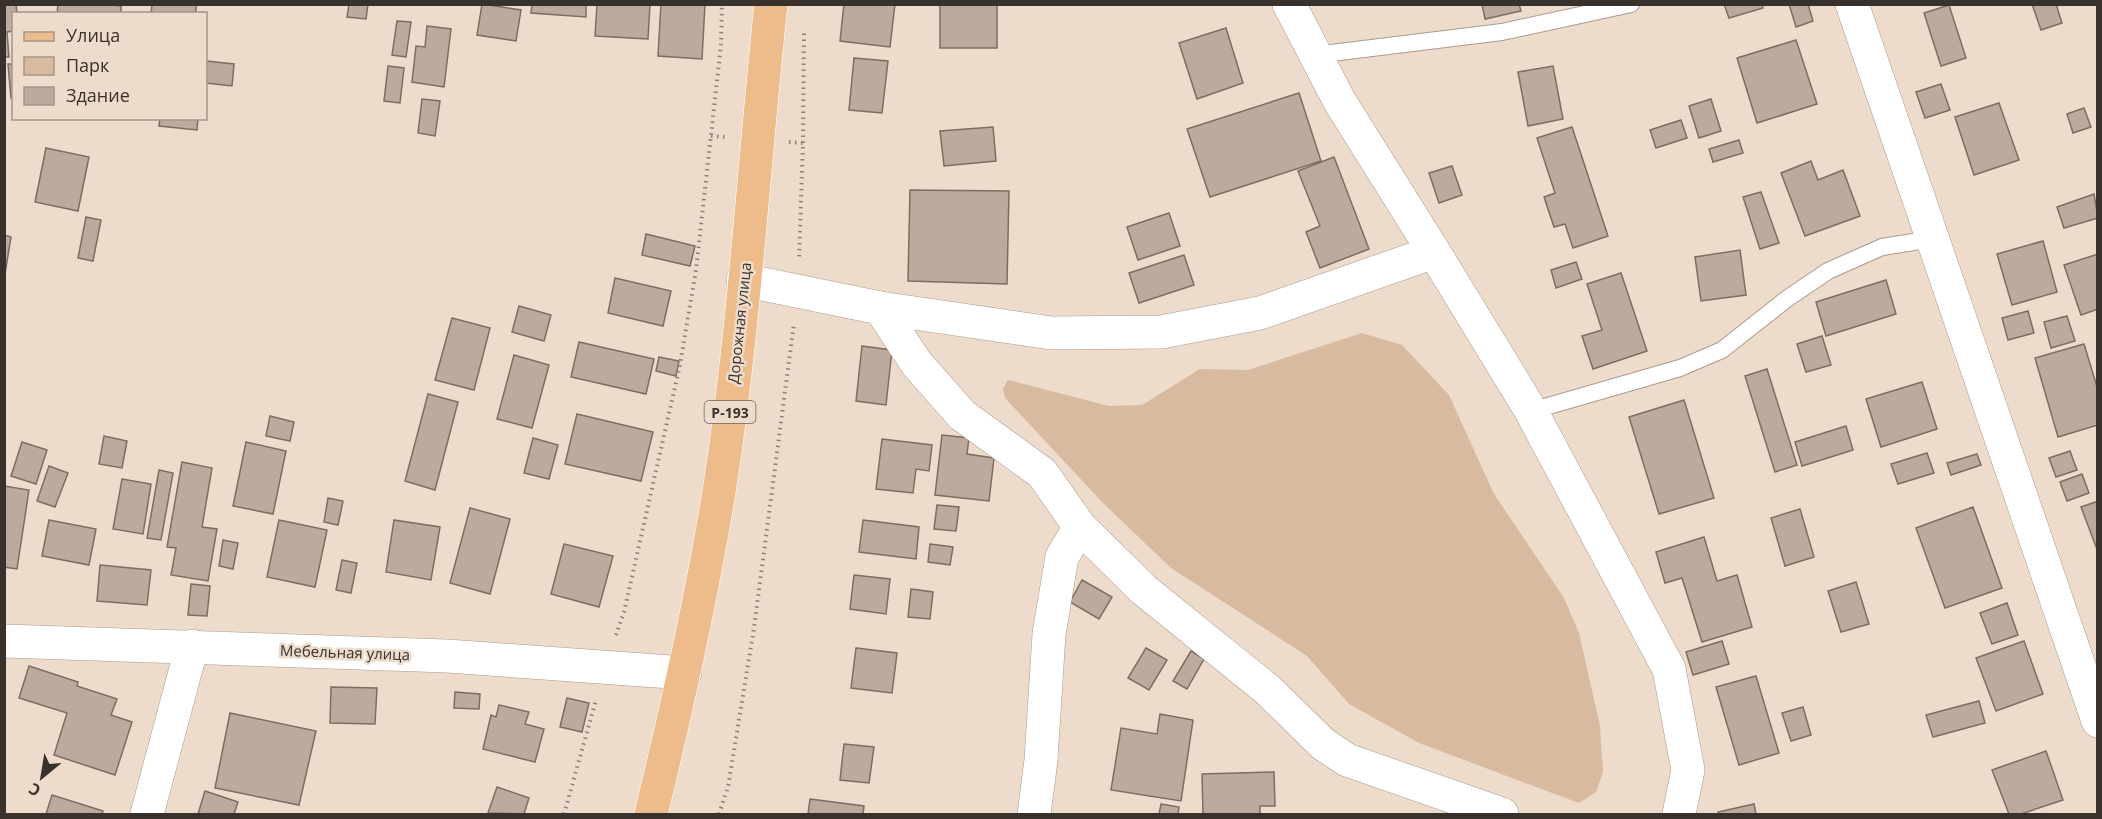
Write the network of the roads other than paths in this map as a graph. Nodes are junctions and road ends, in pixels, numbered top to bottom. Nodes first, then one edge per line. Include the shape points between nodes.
1 (771, 4) edge
2 (1289, 4) edge
3 (1631, 4) edge
4 (1852, 4) edge
5 (1315, 55) junction
6 (1932, 239) junction
7 (1434, 252) junction
8 (743, 280) junction
9 (880, 308) junction
10 (1532, 411) junction
11 (1080, 527) junction
12 (4, 641) edge
13 (192, 646) junction
14 (685, 673) junction
15 (2097, 721) edge
16 (147, 814) edge
17 (651, 814) edge
18 (1034, 814) edge
19 (1502, 814) edge
20 (1679, 814) edge

1 - 8 main road, Дорожная улица / Р-193
2 - 5 street
3 - 5 lane via 1502,32
4 - 6 street
5 - 7 street
6 - 10 lane via 1882,248 1828,272 1722,350 1680,368
6 - 15 street
7 - 9 street via 1260,313 1161,332 1051,333
7 - 10 street
8 - 9 street
8 - 14 main road, Дорожная улица / Р-193 via 718,493
9 - 11 street via 917,364 962,415 1042,473
10 - 20 street via 1669,669 1688,770
11 - 18 street via 1062,557 1048,634
11 - 19 street via 1144,590 1268,690 1323,744 1347,760
12 - 13 street, Мебельная улица
13 - 14 street, Мебельная улица via 447,656
13 - 16 street
14 - 17 main road, Дорожная улица / Р-193

